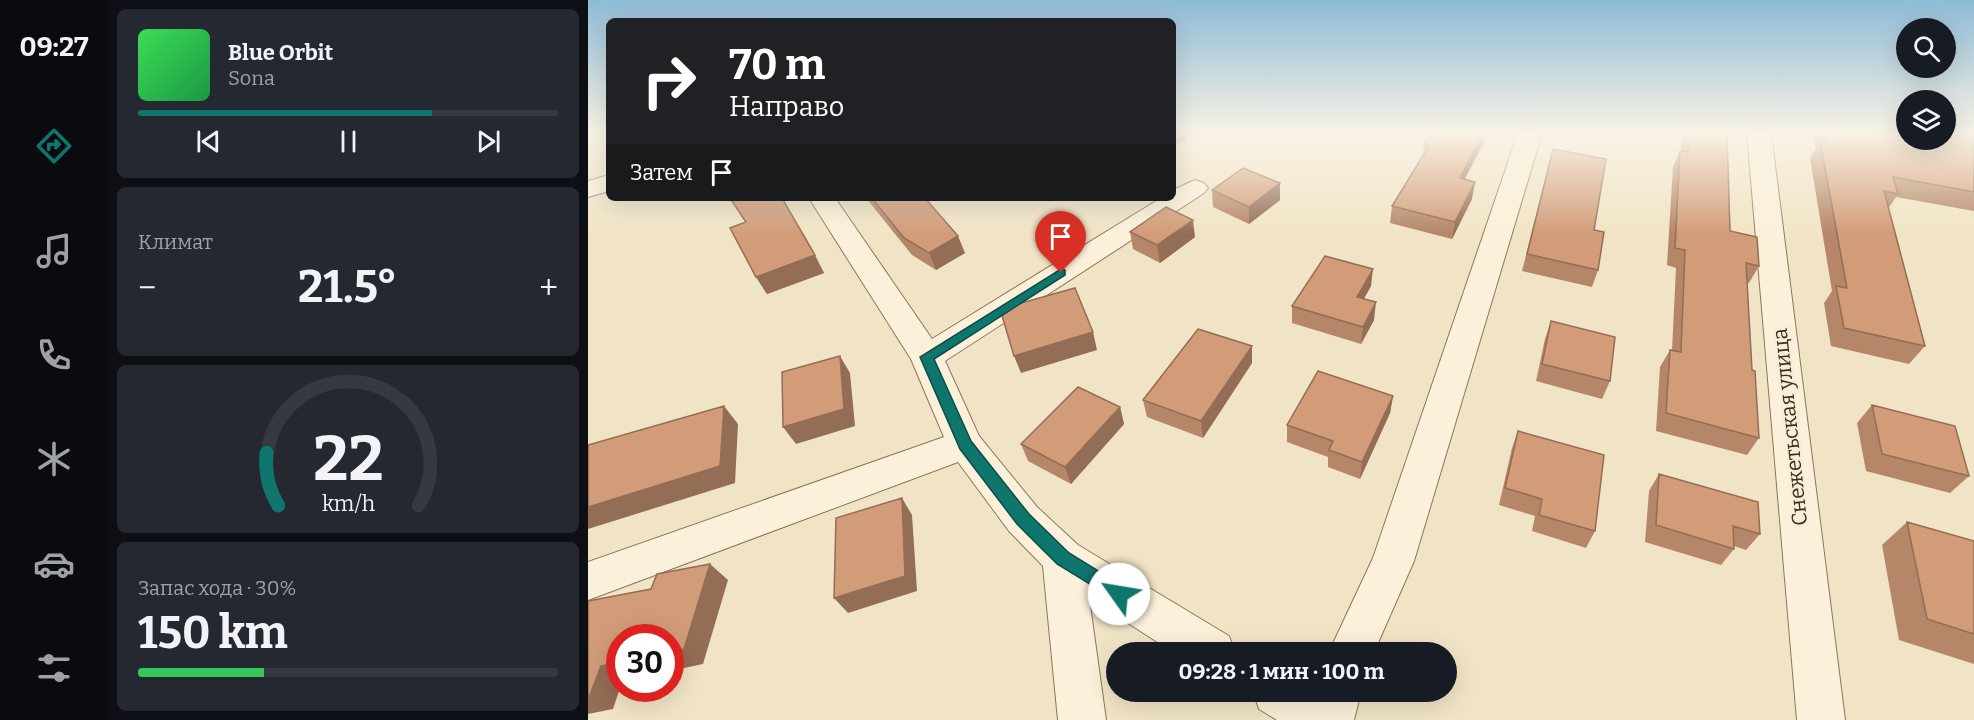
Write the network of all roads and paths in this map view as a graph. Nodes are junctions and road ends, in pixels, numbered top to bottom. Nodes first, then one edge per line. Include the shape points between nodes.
1 (1519, 167) edge
2 (1763, 167) edge
3 (606, 184) edge
4 (1195, 188) dead end
5 (588, 189) edge
6 (1176, 200) edge
7 (824, 201) edge
8 (1174, 201) edge
9 (927, 357) junction
10 (965, 444) junction
11 (1063, 558) junction
12 (588, 581) edge
13 (1198, 642) edge
14 (1356, 642) edge
15 (1292, 702) edge
16 (1335, 702) edge
17 (1082, 720) edge
18 (1321, 720) edge
19 (1330, 720) edge
20 (1821, 720) edge

1 - 14 street via 1393,561
2 - 20 street, Снежетьская улица
3 - 5 street
4 - 6 street
7 - 9 street
8 - 9 street
9 - 10 street
10 - 11 street via 1023,519
10 - 12 street
11 - 13 street
11 - 17 street
15 - 18 street
16 - 19 street

